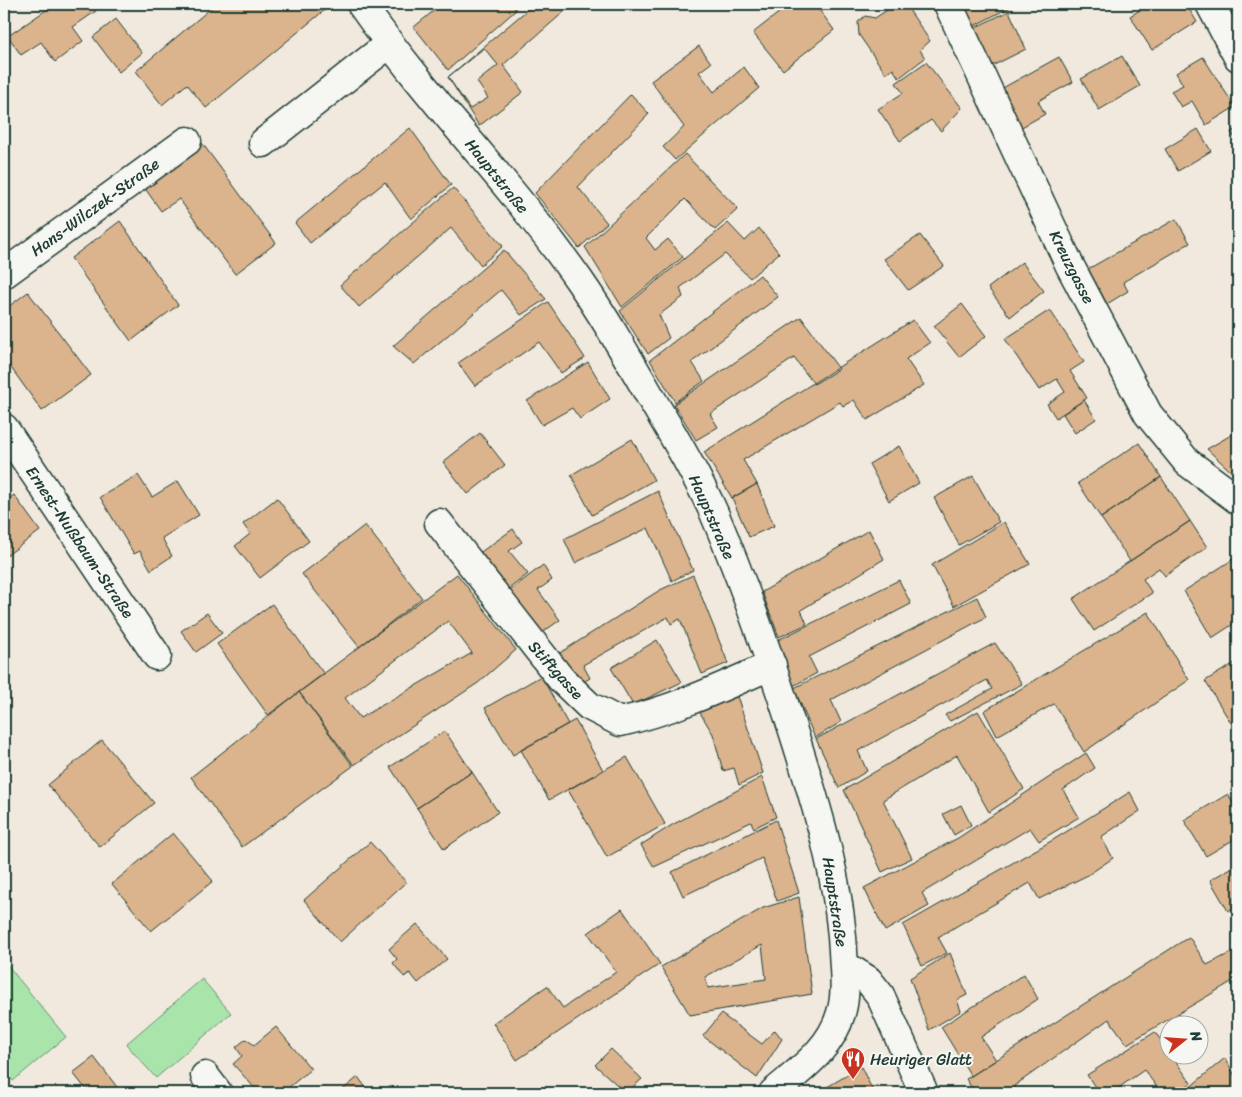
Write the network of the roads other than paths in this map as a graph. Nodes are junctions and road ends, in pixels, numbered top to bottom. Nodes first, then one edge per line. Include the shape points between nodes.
1 (361, 4) edge
2 (948, 4) edge
3 (1210, 4) edge
4 (389, 44) junction
5 (1238, 58) edge
6 (187, 141) dead end
7 (263, 143) dead end
8 (4, 274) edge
9 (4, 428) edge
10 (1238, 500) edge
11 (439, 523) dead end
12 (157, 656) dead end
13 (772, 665) junction
14 (844, 965) junction
15 (773, 1093) edge
16 (924, 1093) edge

1 - 4 street, Hauptstraße
2 - 10 street, Kreuzgasse via 1070,266 1148,414 1187,462
3 - 5 street
4 - 7 street
4 - 13 street, Hauptstraße via 525,209 621,345 713,512
6 - 8 street, Hans-Wilczek-Straße
9 - 12 street, Ernest-Nußbaum-Straße
11 - 13 street, Stiftgasse via 561,679 589,706 620,722 682,705
13 - 14 street, Hauptstraße via 831,862 842,921
14 - 15 street, Hauptstraße via 844,1000 835,1027 821,1052
14 - 16 street via 868,980 880,995

